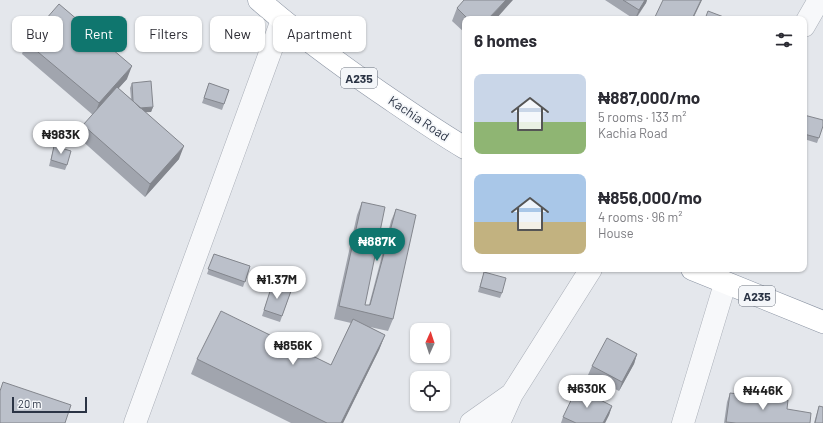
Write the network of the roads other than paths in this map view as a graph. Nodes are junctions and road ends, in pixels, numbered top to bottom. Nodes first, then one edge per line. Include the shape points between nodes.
1 (259, 0) edge
2 (819, 0) edge
3 (277, 16) edge
4 (807, 21) edge
5 (273, 45) edge
6 (325, 52) edge
7 (462, 146) edge
8 (589, 272) edge
9 (700, 272) edge
10 (725, 284) junction
11 (823, 322) edge
12 (512, 394) junction
13 (135, 423) edge
14 (471, 423) edge
15 (499, 423) edge
16 (683, 423) edge

1 - 3 highway, Kachia Road / A235
2 - 4 street
5 - 13 street
6 - 7 highway, Kachia Road / A235 via 436,131
8 - 12 street
9 - 10 highway, A235
10 - 11 highway, A235
10 - 16 street
12 - 14 street
12 - 15 street

